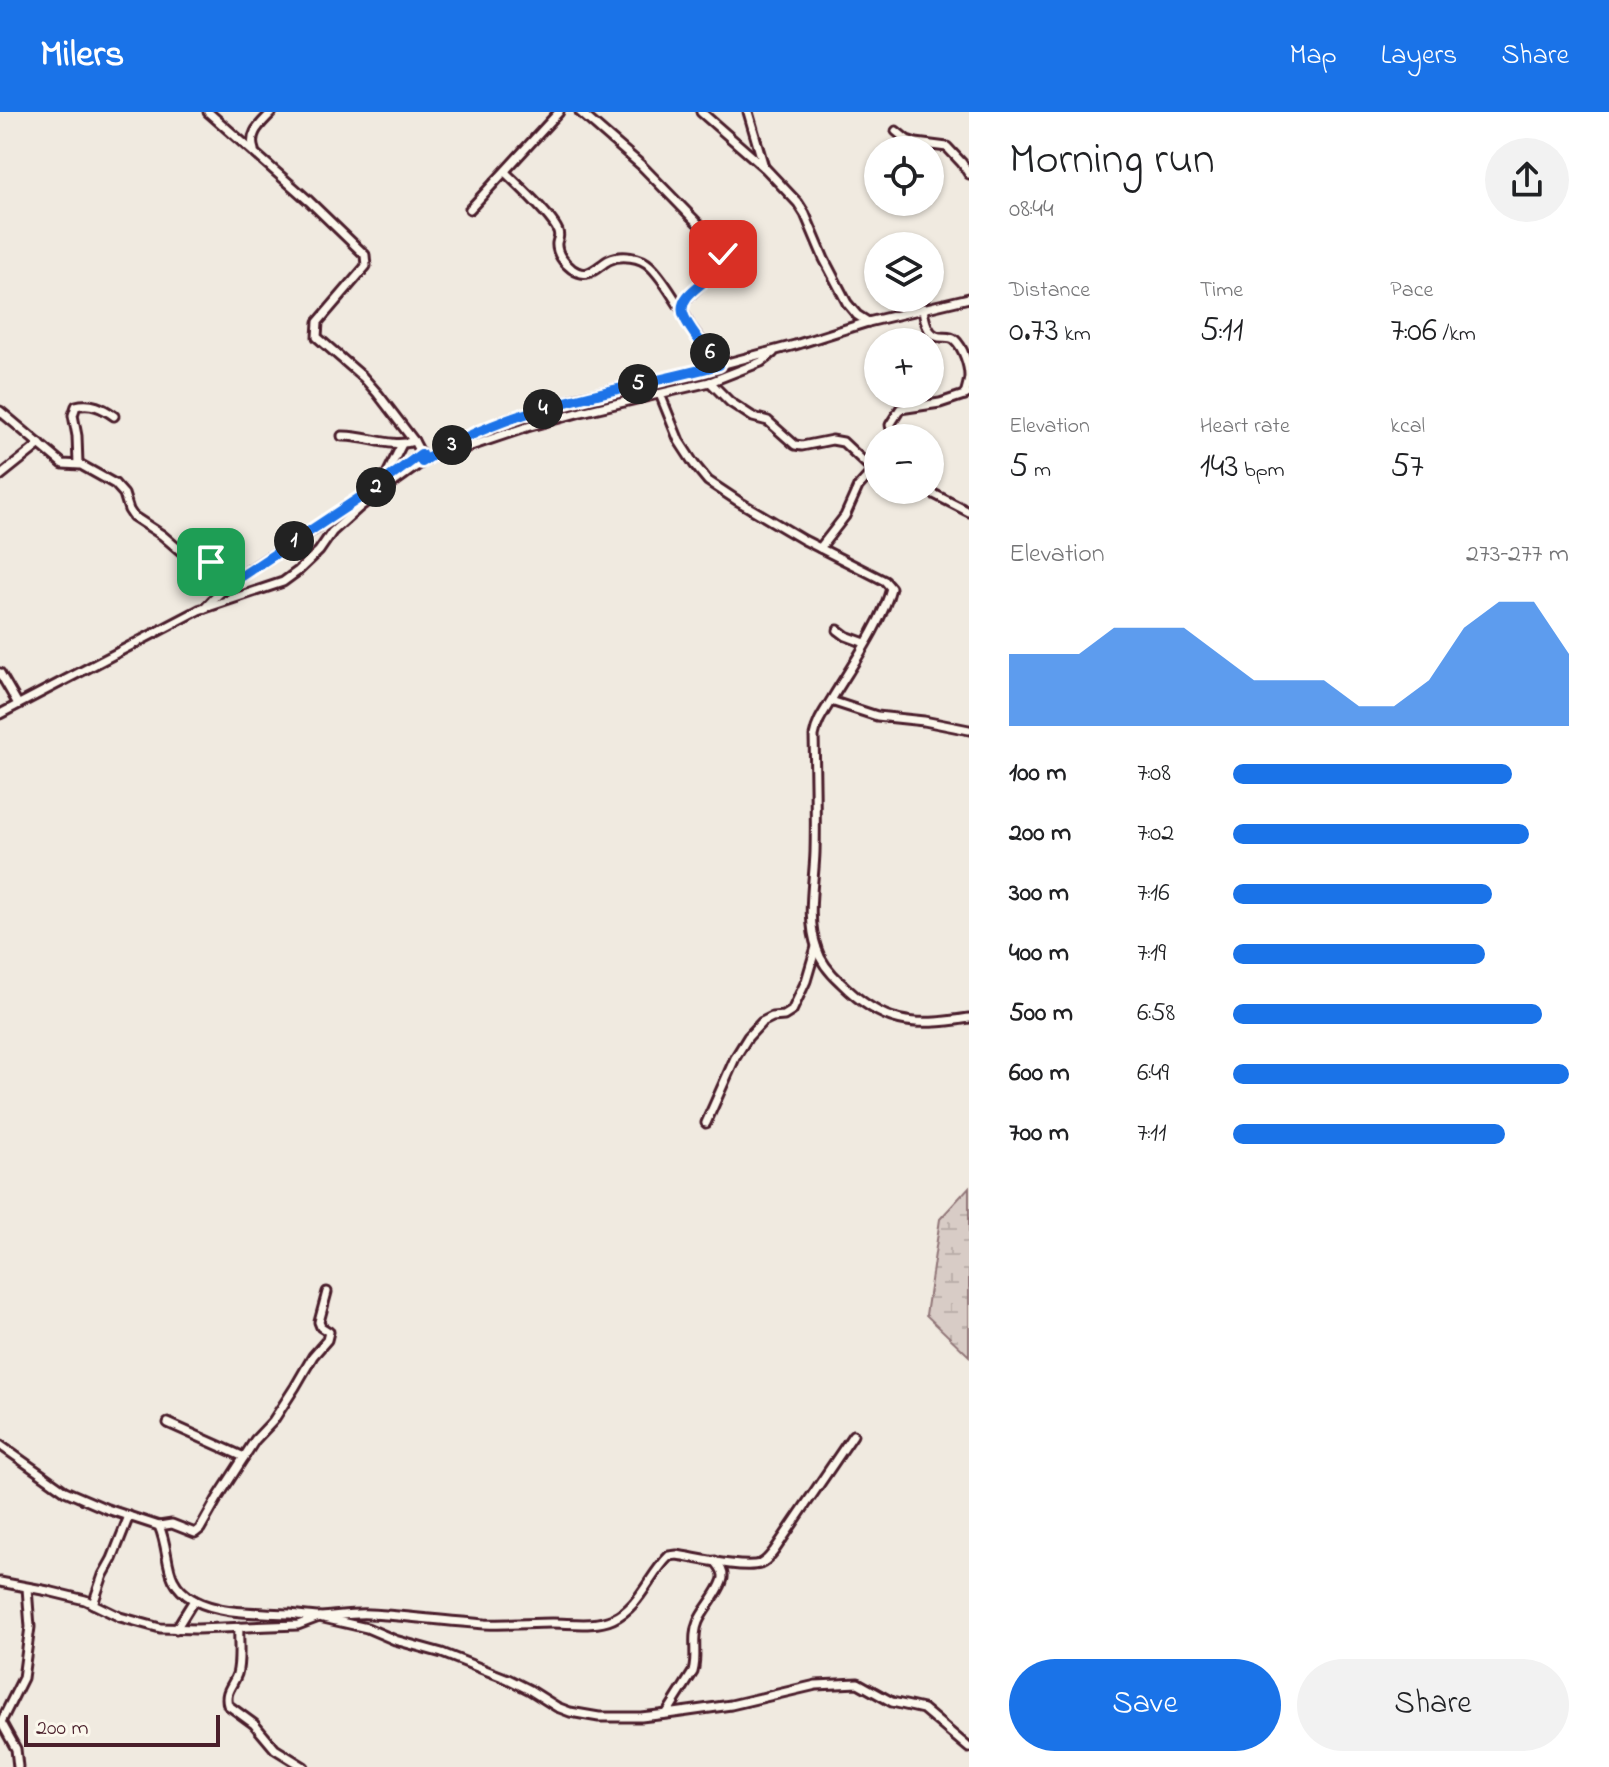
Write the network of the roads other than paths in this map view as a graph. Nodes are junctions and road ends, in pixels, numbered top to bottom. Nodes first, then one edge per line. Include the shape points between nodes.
1 (208, 112) edge
2 (272, 112) edge
3 (559, 112) edge
4 (580, 112) edge
5 (701, 112) edge
6 (748, 112) edge
7 (896, 131) dead end
8 (255, 152) junction
9 (765, 168) junction
10 (505, 172) junction
11 (969, 174) edge
12 (470, 209) dead end
13 (969, 298) edge
14 (944, 303) edge
15 (682, 310) junction
16 (907, 312) edge
17 (924, 312) edge
18 (868, 322) junction
19 (778, 350) junction
20 (719, 365) junction
21 (710, 382) junction
22 (660, 394) junction
23 (967, 394) edge
24 (0, 411) edge
25 (114, 416) dead end
26 (891, 424) edge
27 (342, 436) dead end
28 (414, 441) junction
29 (40, 444) junction
30 (402, 444) junction
31 (432, 455) junction
32 (421, 458) junction
33 (864, 460) edge
34 (78, 464) junction
35 (0, 476) edge
36 (864, 481) edge
37 (382, 487) junction
38 (944, 499) edge
39 (969, 512) edge
40 (820, 548) junction
41 (242, 576) junction
42 (204, 608) junction
43 (838, 630) dead end
44 (865, 643) junction
45 (0, 673) edge
46 (831, 701) junction
47 (18, 704) junction
48 (0, 714) edge
49 (969, 730) edge
50 (816, 947) junction
51 (969, 1018) edge
52 (706, 1123) dead end
53 (327, 1292) dead end
54 (168, 1423) dead end
55 (853, 1435) dead end
56 (0, 1445) edge
57 (244, 1457) junction
58 (129, 1516) junction
59 (159, 1526) junction
60 (715, 1561) junction
61 (0, 1582) edge
62 (27, 1588) junction
63 (194, 1600) junction
64 (93, 1604) junction
65 (319, 1617) junction
66 (239, 1627) junction
67 (176, 1629) junction
68 (667, 1714) junction
69 (969, 1748) edge
70 (18, 1767) edge
71 (304, 1767) edge

1 - 8 street
2 - 8 street via 252,138
3 - 10 street
4 - 15 street via 719,245 721,265
5 - 9 street
6 - 9 street
7 - 11 street via 916,143 947,147
8 - 28 street via 365,255 366,266 318,322 317,337 363,377
9 - 18 street via 802,208 847,303
10 - 12 street
10 - 15 street via 558,231 559,254 574,270 590,272 613,258 639,259 652,267
13 - 14 street
15 - 20 street
16 - 18 street
17 - 23 street via 932,333 955,340 961,351 969,376
18 - 19 street
19 - 20 street
19 - 21 street
20 - 31 street via 578,398 509,420
21 - 22 street
21 - 33 street via 730,402 768,421 798,447 843,442
22 - 31 street
22 - 40 street via 679,441 708,481
23 - 26 street via 907,406
24 - 29 street
25 - 34 street via 101,407 76,406
27 - 30 street
28 - 30 street
28 - 32 street
29 - 34 street via 63,464
29 - 35 street
30 - 37 street
31 - 32 street
32 - 37 street
34 - 41 street via 115,484 133,516 183,553
36 - 40 street
37 - 41 street
37 - 42 street via 283,582
38 - 39 street
40 - 44 street via 891,588
41 - 42 street
42 - 47 street
43 - 44 street
44 - 46 street
45 - 47 street
46 - 49 street via 877,716
46 - 50 street via 814,736 810,907
47 - 48 street
50 - 51 street via 830,972 852,994 890,1019 915,1023
50 - 52 street via 792,1011 762,1022 748,1037
53 - 57 street via 319,1322 329,1336
54 - 57 street
55 - 60 street via 768,1558 759,1564
56 - 58 street via 65,1491
57 - 59 street via 198,1531
58 - 59 street
58 - 64 street
59 - 63 street via 173,1581
60 - 65 street via 669,1556 637,1600 604,1622 488,1624 364,1614
60 - 68 street via 723,1579 695,1629 693,1672
61 - 62 street
62 - 64 street
62 - 70 street via 30,1627 23,1678 1,1722 16,1749
63 - 65 street via 219,1609
63 - 67 street
64 - 67 street via 120,1617
65 - 66 street via 298,1625
65 - 68 street via 442,1653 508,1679 570,1712 599,1717
66 - 67 street
66 - 71 street via 237,1672 227,1692 228,1705 275,1749
68 - 69 street via 816,1685 858,1683 892,1702 923,1709

